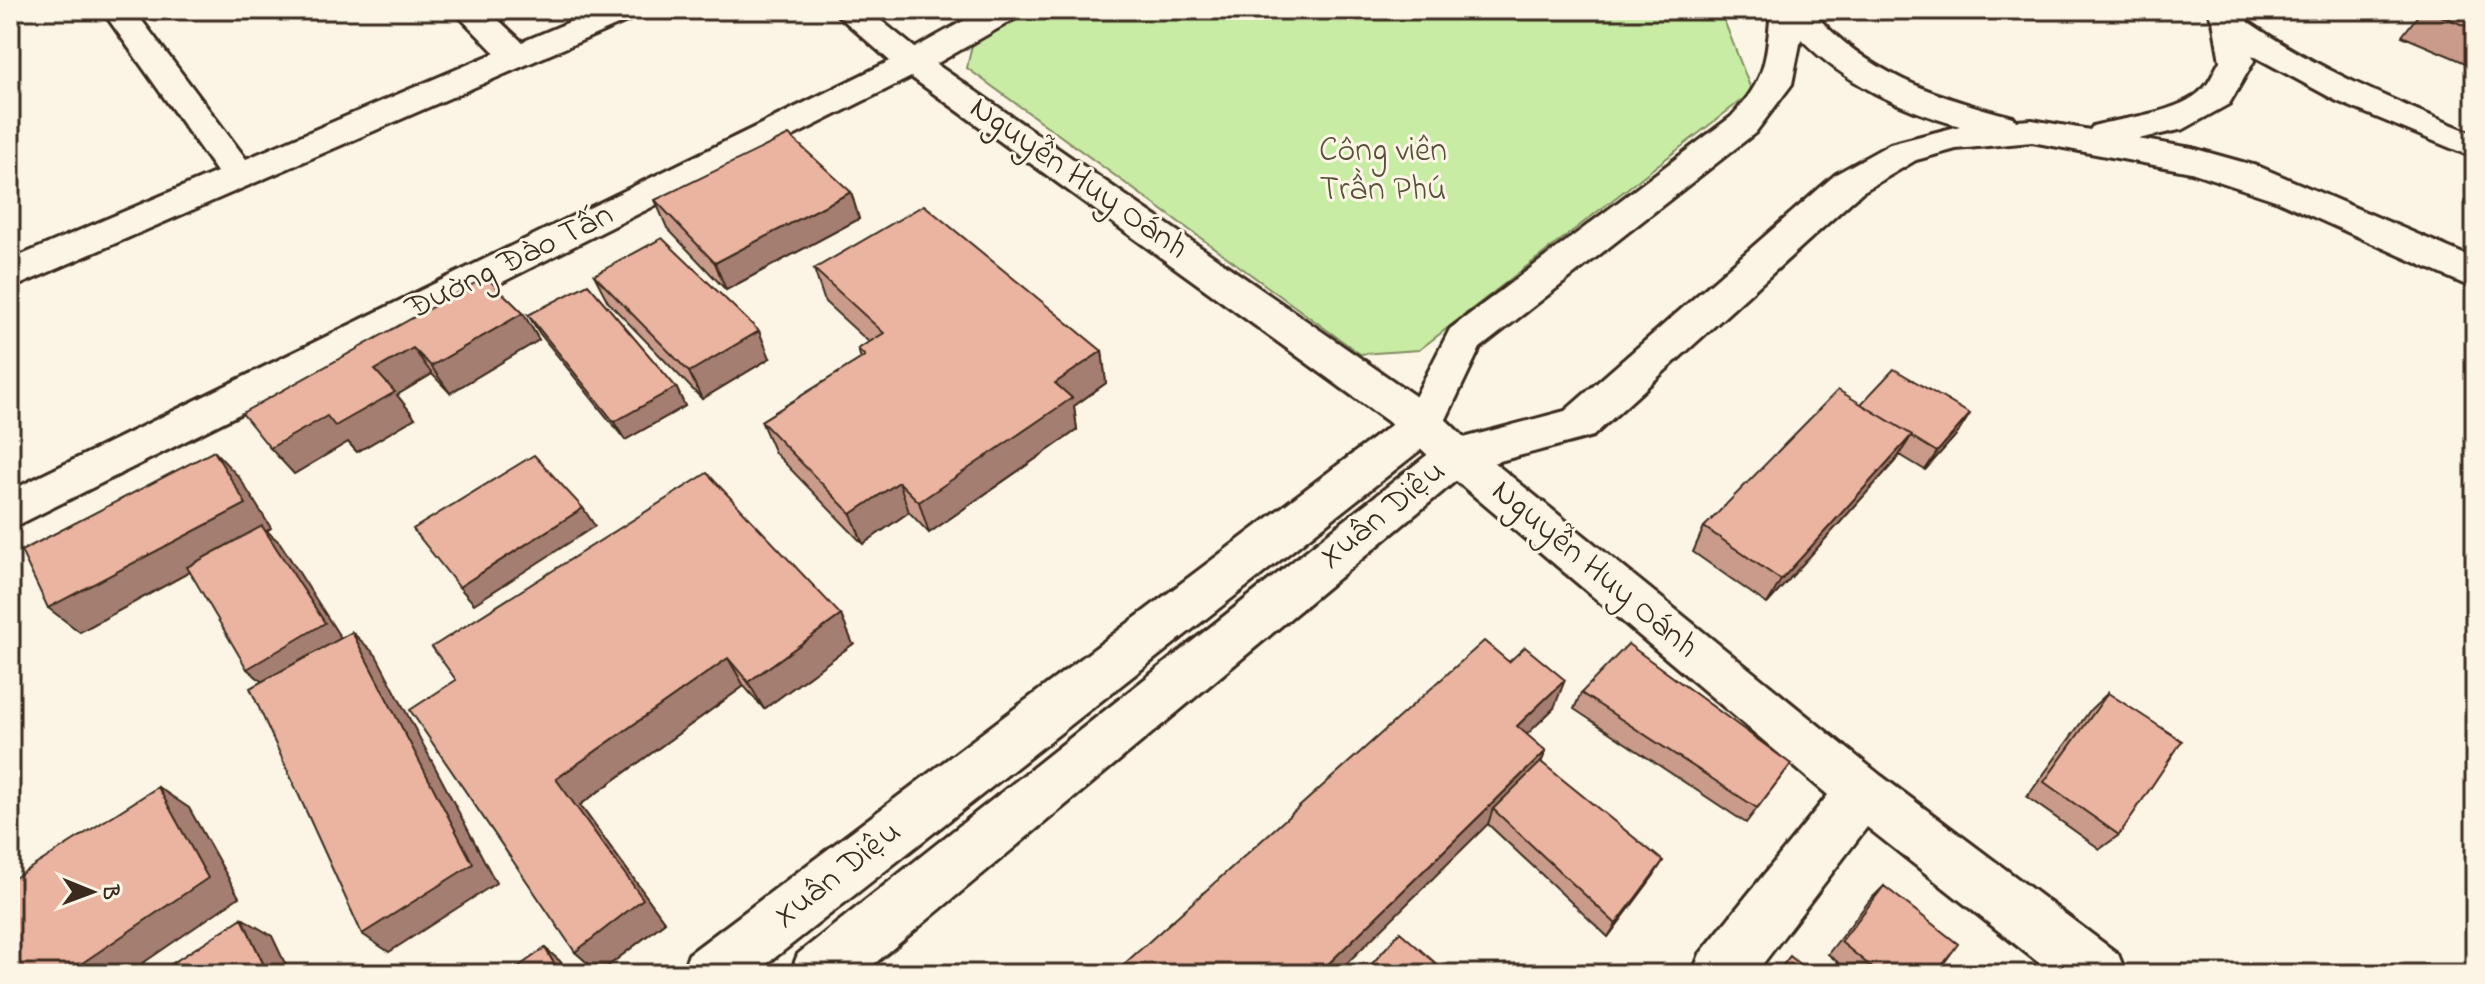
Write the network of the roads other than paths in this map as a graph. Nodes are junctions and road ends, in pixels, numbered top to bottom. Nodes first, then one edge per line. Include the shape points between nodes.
1 (118, 10) edge
2 (469, 10) edge
3 (625, 10) edge
4 (848, 10) edge
5 (1007, 10) edge
6 (1787, 10) edge
7 (1794, 10) edge
8 (2228, 14) edge
9 (517, 56) junction
10 (913, 63) junction
11 (2032, 131) junction
12 (2475, 147) edge
13 (239, 176) junction
14 (10, 275) edge
15 (2475, 275) edge
16 (1423, 424) junction
17 (1456, 456) junction
18 (10, 511) edge
19 (1862, 792) junction
20 (709, 974) edge
21 (818, 974) edge
22 (1720, 974) edge
23 (2098, 974) edge

1 - 13 street
2 - 9 street
3 - 9 street
4 - 10 street, Nguyễn Huy Oánh
5 - 10 street, Đường Đào Tấn
6 - 16 street, Xuân Diệu via 1783,71 1768,98 1743,125 1464,339
7 - 11 street via 1812,34 1852,67 1904,96 1966,118
8 - 11 street via 2237,61 2217,96 2172,121 2108,134
8 - 12 street via 2268,53 2311,78
9 - 13 street
10 - 16 street, Nguyễn Huy Oánh
10 - 18 street, Đường Đào Tấn
11 - 15 street via 2247,175
11 - 17 street, Xuân Diệu via 1955,138 1903,152 1849,183 1578,424
13 - 14 street
16 - 17 street, Nguyễn Huy Oánh
16 - 20 street, Xuân Diệu
17 - 19 street, Nguyễn Huy Oánh
17 - 21 street, Xuân Diệu
19 - 22 street
19 - 23 street, Nguyễn Huy Oánh

